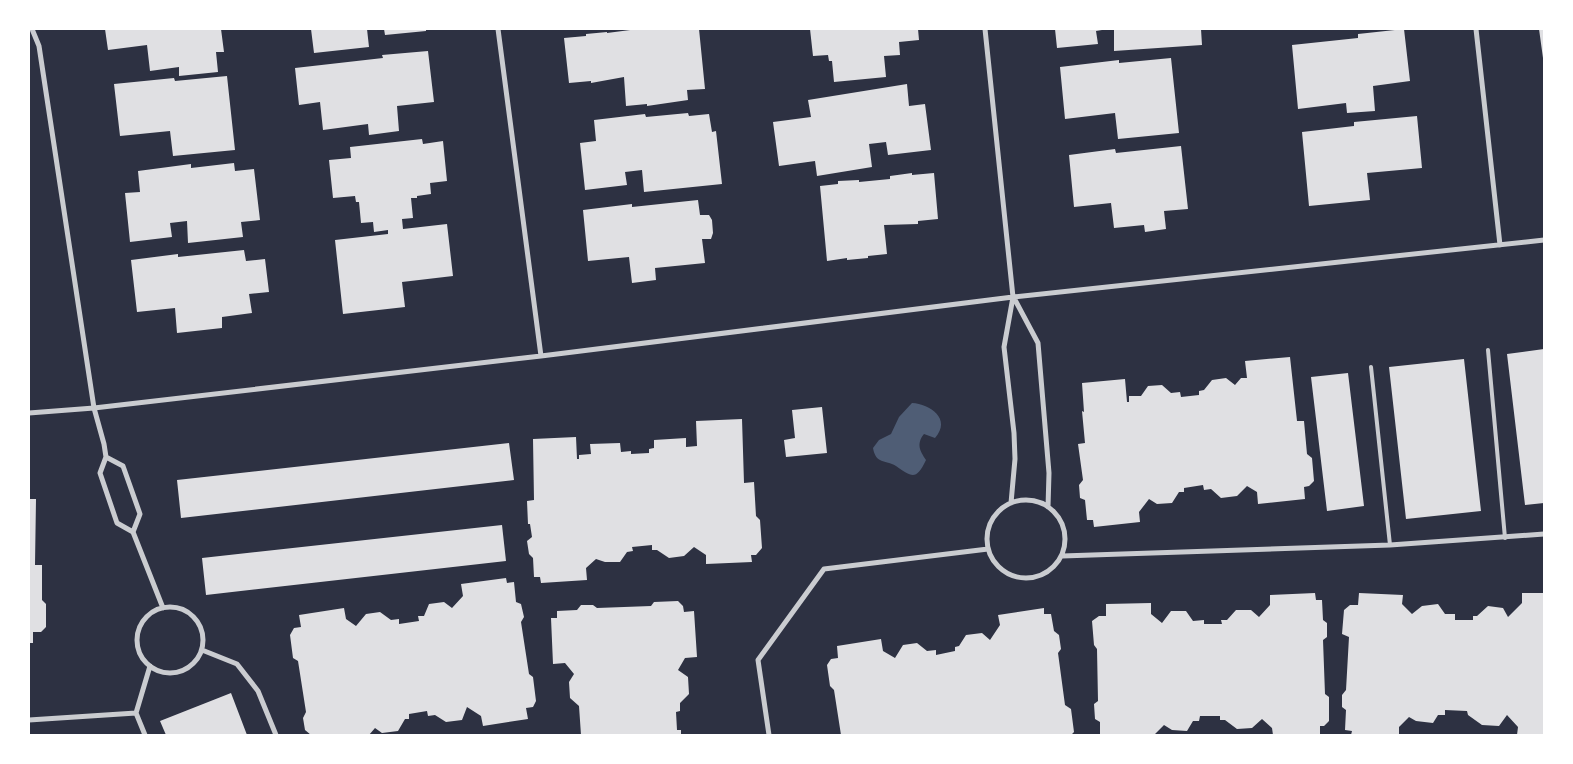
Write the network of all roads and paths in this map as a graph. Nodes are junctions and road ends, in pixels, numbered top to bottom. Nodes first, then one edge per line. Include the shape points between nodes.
1 (32, 29) edge
2 (498, 29) edge
3 (985, 29) edge
4 (1476, 29) edge
5 (1544, 240) edge
6 (1500, 245) junction
7 (1013, 297) junction
8 (1488, 350) dead end
9 (541, 356) junction
10 (1371, 366) dead end
11 (94, 408) junction
12 (29, 413) edge
13 (106, 457) junction
14 (1011, 503) junction
15 (1048, 507) junction
16 (133, 532) junction
17 (1544, 534) edge
18 (1505, 538) junction
19 (1390, 546) junction
20 (988, 549) junction
21 (1062, 556) junction
22 (163, 608) junction
23 (202, 650) junction
24 (150, 666) junction
25 (136, 712) junction
26 (29, 720) edge
27 (145, 735) edge
28 (276, 735) edge
29 (769, 735) edge

1 - 11 street via 39,46
2 - 9 street
3 - 7 street
4 - 6 street
5 - 6 street
6 - 7 street
7 - 9 street
7 - 14 street via 1004,347 1014,433
7 - 15 street via 1038,343 1049,465
8 - 18 lane
9 - 11 street
10 - 19 lane
11 - 12 street
11 - 13 street
13 - 16 street via 100,473 117,523
13 - 16 street via 122,466 140,514
14 - 15 street via 1033,500
14 - 20 street via 997,512 990,523 986,536
15 - 21 street via 1056,512 1063,524 1066,537
16 - 22 street
17 - 18 street
18 - 19 street
19 - 21 street
20 - 21 street via 1002,570 1026,578 1050,571
20 - 29 street via 824,569 758,660
22 - 23 street via 180,609 195,618 203,633
22 - 24 street via 150,614 140,626 137,640 141,655
23 - 24 street via 194,664 181,672 164,673
23 - 28 street via 238,664 258,691
24 - 25 street
25 - 26 street
25 - 27 street

